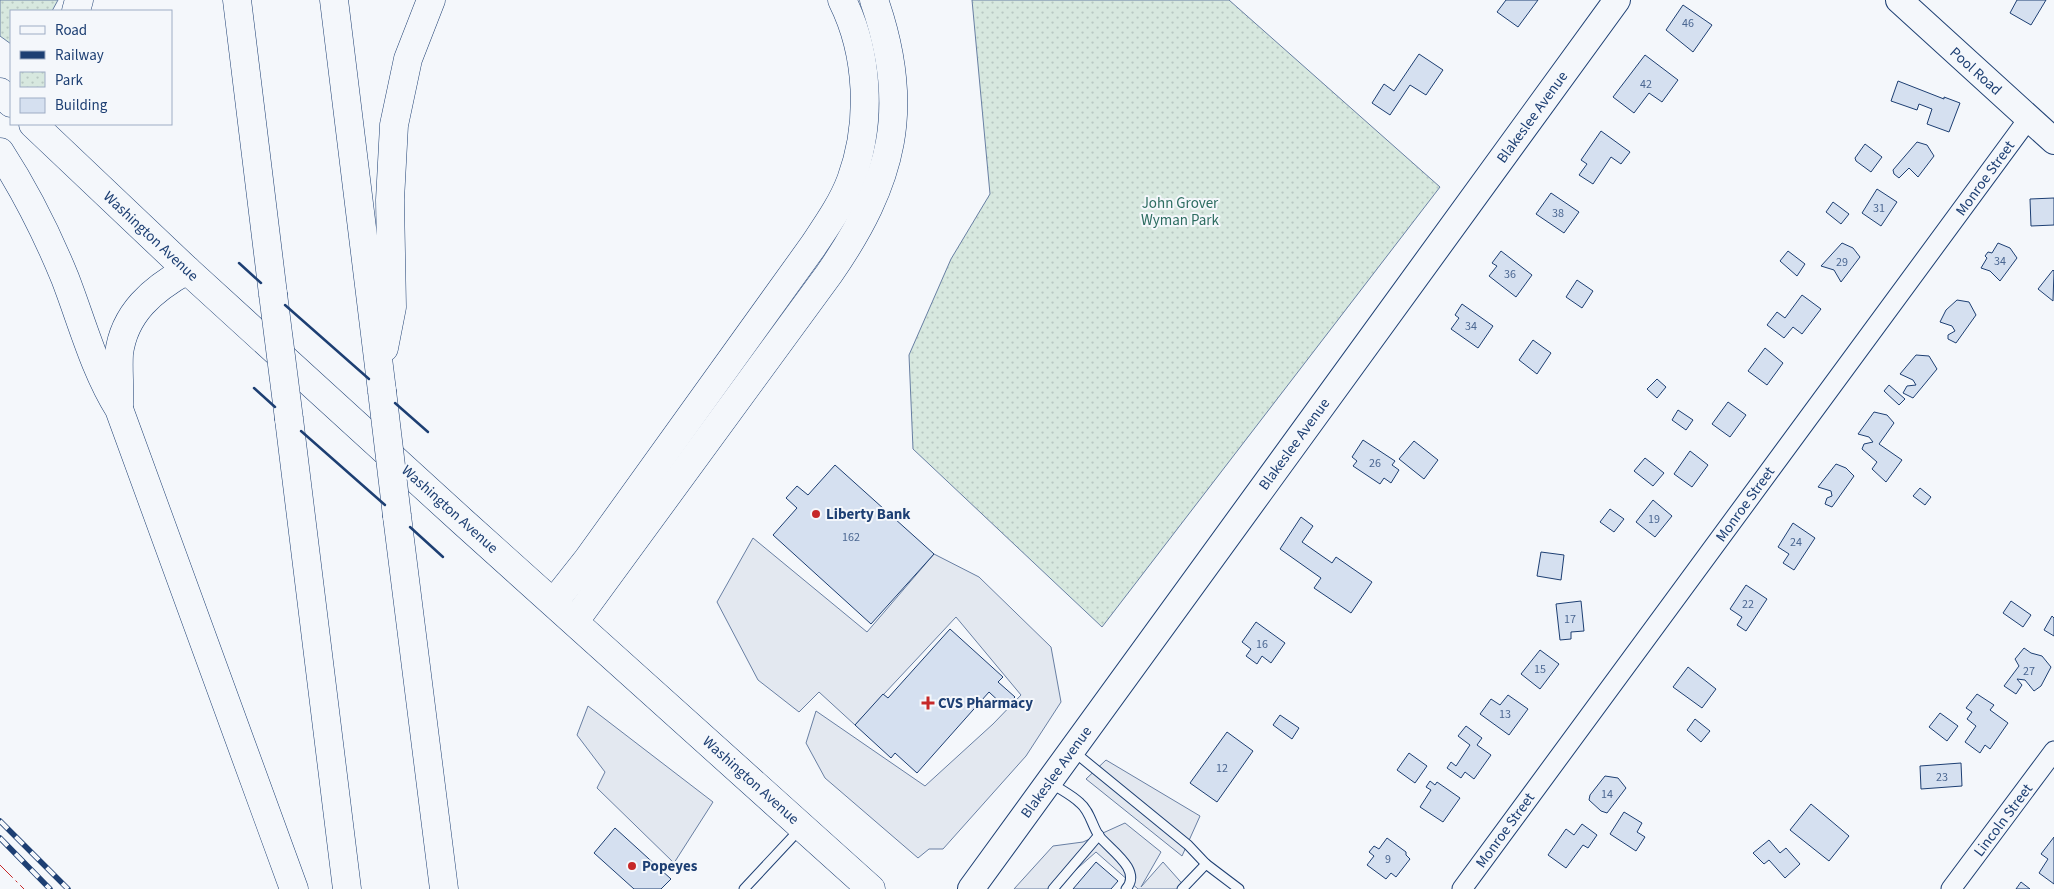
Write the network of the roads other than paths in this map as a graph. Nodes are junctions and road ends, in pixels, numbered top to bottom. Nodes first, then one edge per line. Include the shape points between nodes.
1 (237, 0) edge
2 (334, 0) edge
3 (431, 0) edge
4 (842, 0) edge
5 (874, 0) edge
6 (1618, 0) edge
7 (1899, 0) edge
8 (0, 92) edge
9 (10, 102) edge
10 (34, 125) edge
11 (2045, 127) edge
12 (0, 152) edge
13 (187, 270) junction
14 (381, 380) junction
15 (119, 409) junction
16 (554, 602) junction
17 (575, 621) junction
18 (1072, 751) junction
19 (2054, 751) edge
20 (1049, 782) junction
21 (802, 827) junction
22 (1098, 835) junction
23 (1206, 864) junction
24 (294, 889) edge
25 (347, 889) edge
26 (444, 889) edge
27 (744, 889) edge
28 (871, 889) edge
29 (971, 889) edge
30 (1053, 889) edge
31 (1126, 889) edge
32 (1182, 889) edge
33 (1239, 889) edge
34 (1462, 889) edge
35 (1951, 889) edge

1 - 25 main road, bridge
2 - 14 main road
3 - 14 main road via 408,59 394,125 390,200 392,307
4 - 16 main road via 858,44 864,93 860,146 844,196 808,254
5 - 17 main road via 892,63 894,103 885,166 870,207 828,274
6 - 18 street, Blakeslee Avenue
7 - 11 street, Pool Road
8 - 9 main road
10 - 13 main road, Washington Avenue
11 - 34 street, Monroe Street
12 - 15 main road via 27,194 48,238 103,378
13 - 15 main road via 150,294 129,321 119,354
13 - 16 main road, Washington Avenue
14 - 26 main road, bridge
15 - 24 main road
16 - 17 main road, Washington Avenue
17 - 21 main road, Washington Avenue
18 - 20 street, Blakeslee Avenue
18 - 23 lane via 1188,845
19 - 35 street, Lincoln Street
20 - 22 lane via 1081,804
20 - 29 street, Blakeslee Avenue
21 - 27 lane
21 - 28 main road, Washington Avenue
22 - 30 lane
22 - 31 lane via 1130,872
23 - 32 lane
23 - 33 lane

